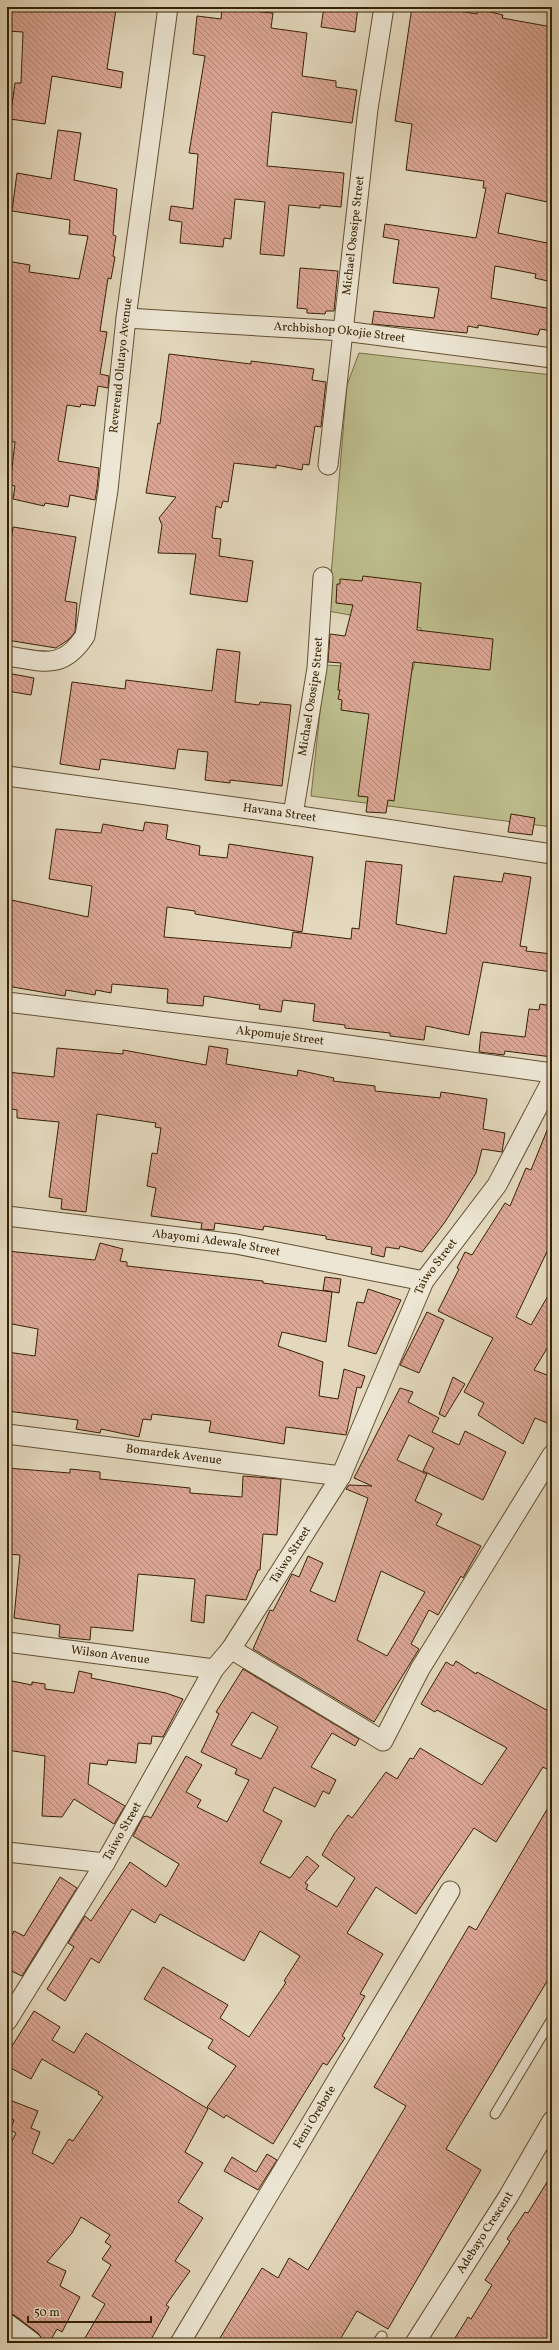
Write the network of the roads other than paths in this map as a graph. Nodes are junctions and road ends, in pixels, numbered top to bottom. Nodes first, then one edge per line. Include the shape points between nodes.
1 (168, 7) edge
2 (384, 7) edge
3 (126, 318) junction
4 (344, 331) junction
5 (552, 358) edge
6 (328, 465) dead end
7 (323, 578) dead end
8 (7, 656) edge
9 (7, 776) edge
10 (293, 815) junction
11 (552, 854) edge
12 (7, 1002) edge
13 (552, 1073) edge
14 (552, 1080) edge
15 (7, 1216) edge
16 (424, 1281) junction
17 (7, 1434) edge
18 (552, 1455) edge
19 (341, 1476) junction
20 (7, 1642) edge
21 (231, 1649) junction
22 (214, 1669) junction
23 (7, 1852) edge
24 (105, 1863) junction
25 (450, 1891) dead end
26 (552, 2019) edge
27 (7, 2021) edge
28 (495, 2114) dead end
29 (552, 2121) edge
30 (7, 2325) edge
31 (31, 2343) edge
32 (180, 2343) edge
33 (415, 2343) edge

1 - 3 street, Reverend Olutayo Avenue
2 - 4 street, Michael Ososipe Street via 367,116
3 - 4 street, Archbishop Okojie Street
3 - 8 street, Reverend Olutayo Avenue via 108,490 84,636 74,651 63,658 39,660
4 - 5 street, Archbishop Okojie Street
4 - 6 street, Michael Ososipe Street
7 - 10 street, Michael Ososipe Street via 317,668
9 - 10 street, Havana Street
10 - 11 street, Havana Street
12 - 13 street, Akpomuje Street
14 - 16 street, Taiwo Street via 497,1185
15 - 16 street, Abayomi Adewale Street via 236,1244
16 - 19 street, Taiwo Street
17 - 19 street, Bomardek Avenue
18 - 21 street via 420,1669 383,1741
19 - 21 street, Taiwo Street
20 - 22 street, Wilson Avenue
21 - 22 street, Taiwo Street
22 - 24 street, Taiwo Street
23 - 24 street
24 - 27 street, Taiwo Street
25 - 32 street, Femi Orebote
26 - 28 lane
29 - 33 street, Adebayo Crescent via 508,2197
30 - 31 main road

